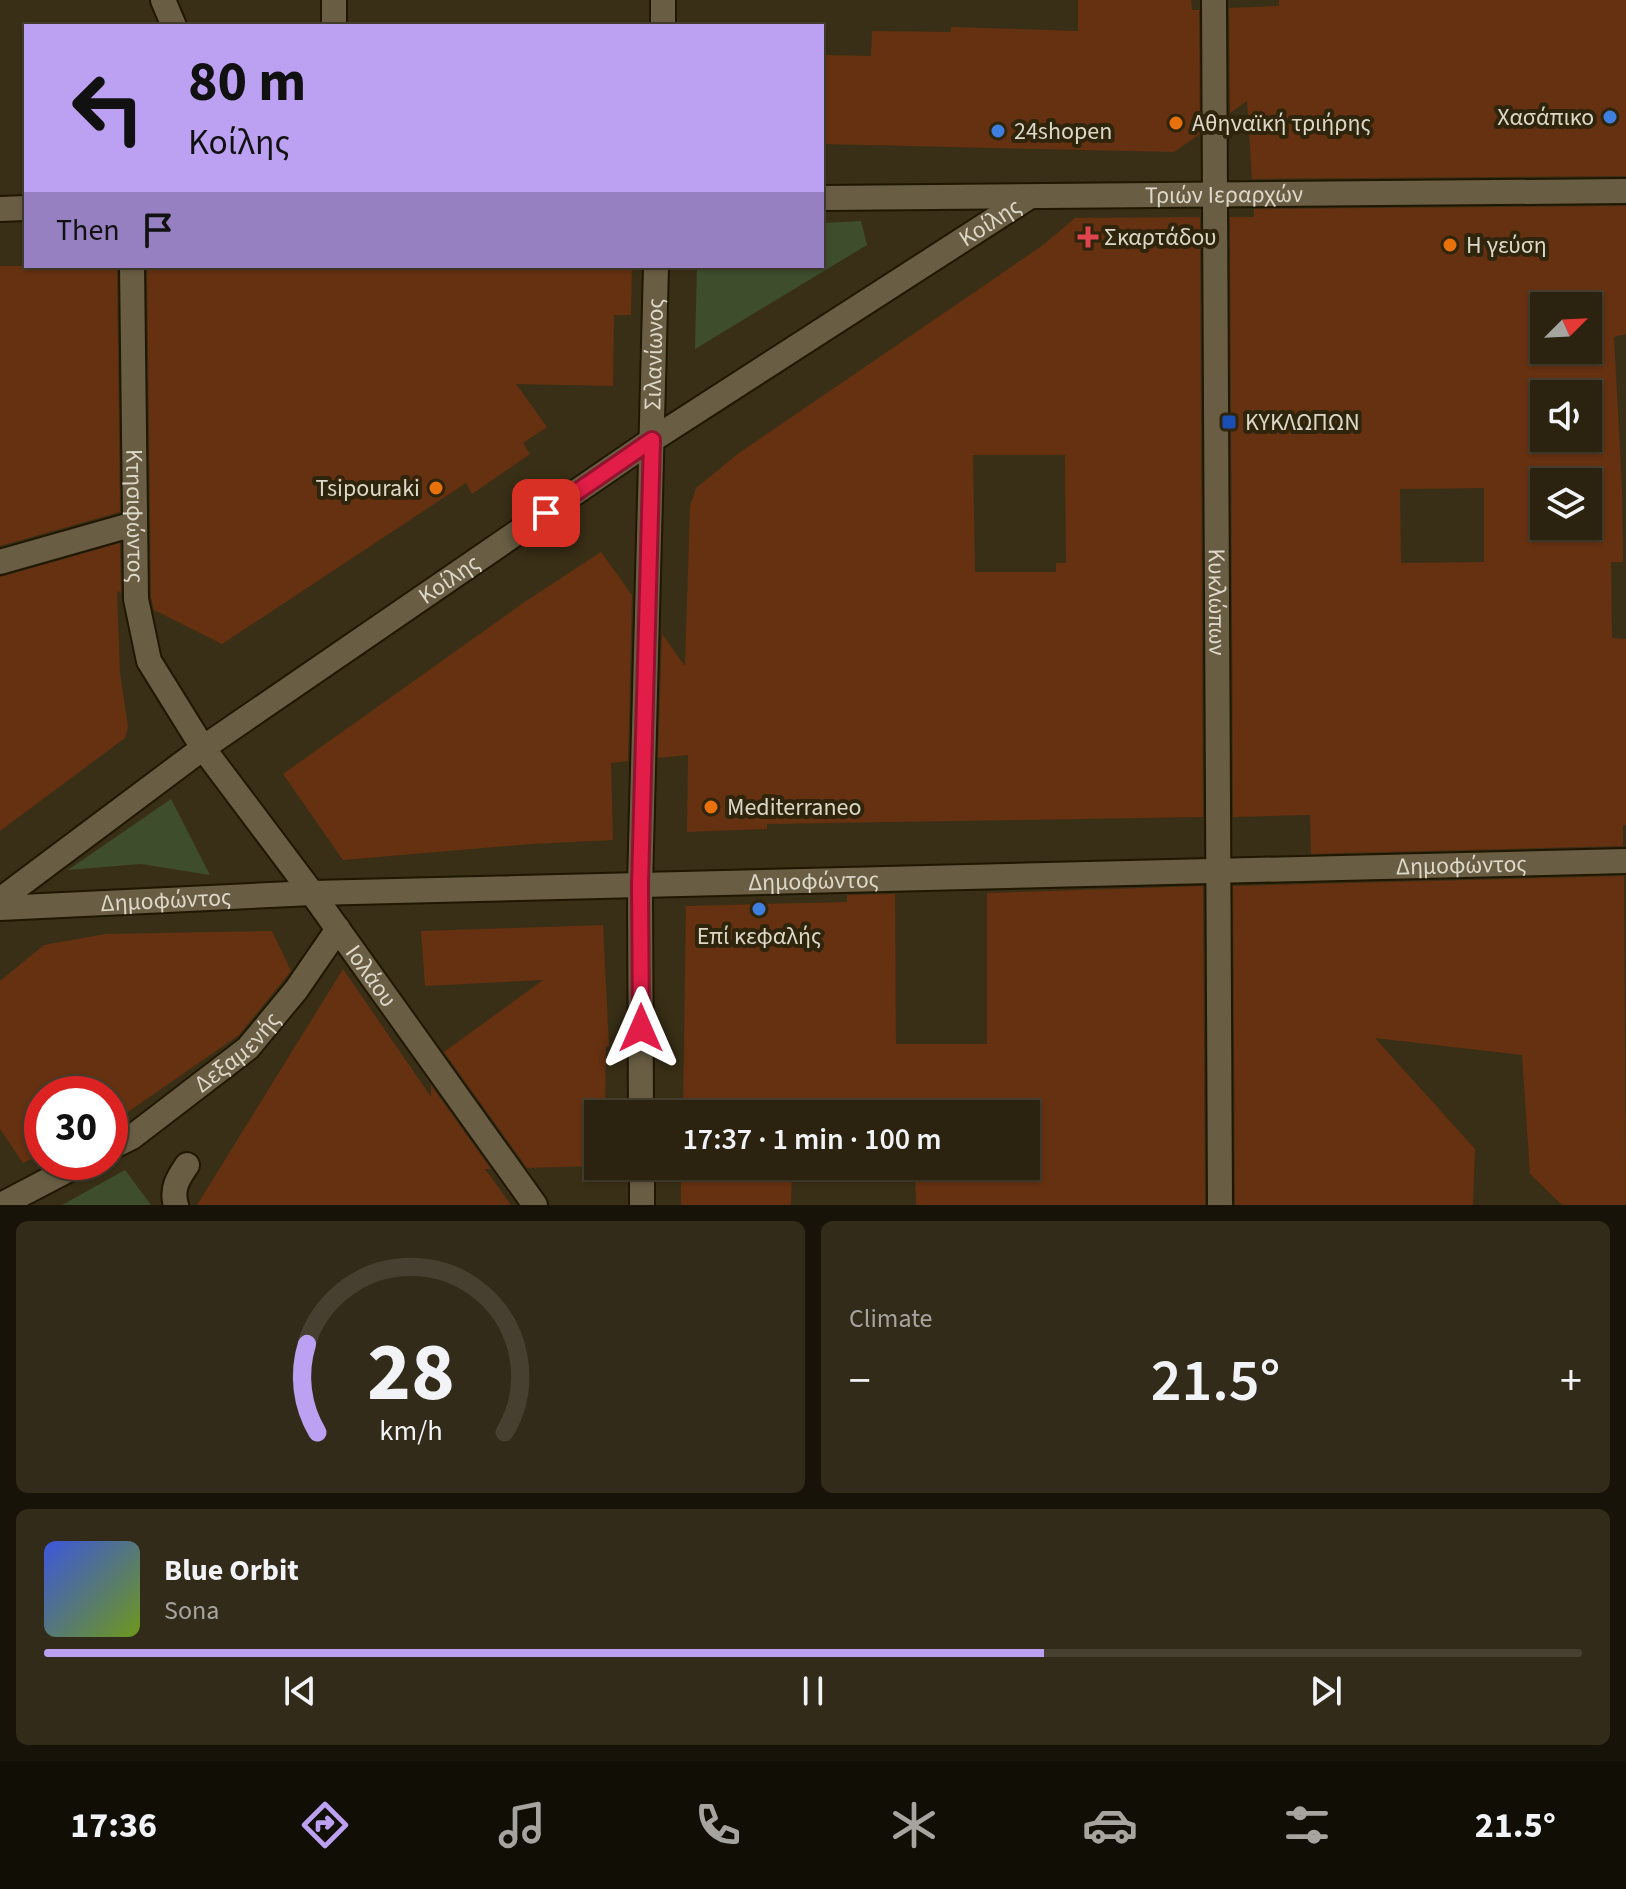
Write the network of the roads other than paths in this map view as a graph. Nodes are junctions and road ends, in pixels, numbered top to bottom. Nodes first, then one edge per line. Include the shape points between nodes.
1 (163, 0) edge
2 (334, 0) edge
3 (663, 0) edge
4 (1214, 0) edge
5 (173, 24) edge
6 (334, 24) edge
7 (663, 24) edge
8 (1626, 191) edge
9 (1215, 195) junction
10 (1029, 197) junction
11 (824, 198) edge
12 (24, 208) edge
13 (0, 209) edge
14 (132, 268) edge
15 (656, 268) edge
16 (652, 440) junction
17 (134, 524) junction
18 (0, 562) edge
19 (203, 748) junction
20 (1626, 861) edge
21 (1219, 871) junction
22 (640, 885) junction
23 (312, 893) junction
24 (0, 900) edge
25 (0, 908) edge
26 (338, 929) junction
27 (641, 1100) edge
28 (128, 1139) edge
29 (187, 1165) dead end
30 (49, 1180) edge
31 (642, 1180) edge
32 (1, 1205) edge
33 (176, 1205) edge
34 (535, 1205) edge
35 (642, 1205) edge
36 (1220, 1205) edge

1 - 5 street
2 - 6 street
3 - 7 street
4 - 9 street, Κυκλώπων
8 - 9 street, Τριών Ιεραρχών
9 - 10 street, Τριών Ιεραρχών
9 - 21 street, Κυκλώπων
10 - 11 street, Τριών Ιεραρχών
10 - 16 street, Κοίλης
12 - 13 street
14 - 17 street, Κτησιφώντος
15 - 16 street, Σιλανίωνος
16 - 19 street, Κοίλης
16 - 22 street, Σιλανίωνος
17 - 18 street
17 - 19 street, Κτησιφώντος via 136,599 149,661
19 - 23 street, Ιολάου
19 - 24 street, Κοίλης
20 - 21 street, Δημοφώντος
21 - 22 street, Δημοφώντος
21 - 36 street, Κυκλώπων
22 - 23 street, Δημοφώντος
22 - 27 street, Σιλανίωνος
23 - 25 street, Δημοφώντος
23 - 26 street, Ιολάου
26 - 28 street, Δεξαμενής via 248,1048
26 - 34 street, Ιολάου
29 - 33 street via 177,1180
30 - 32 street
31 - 35 street

